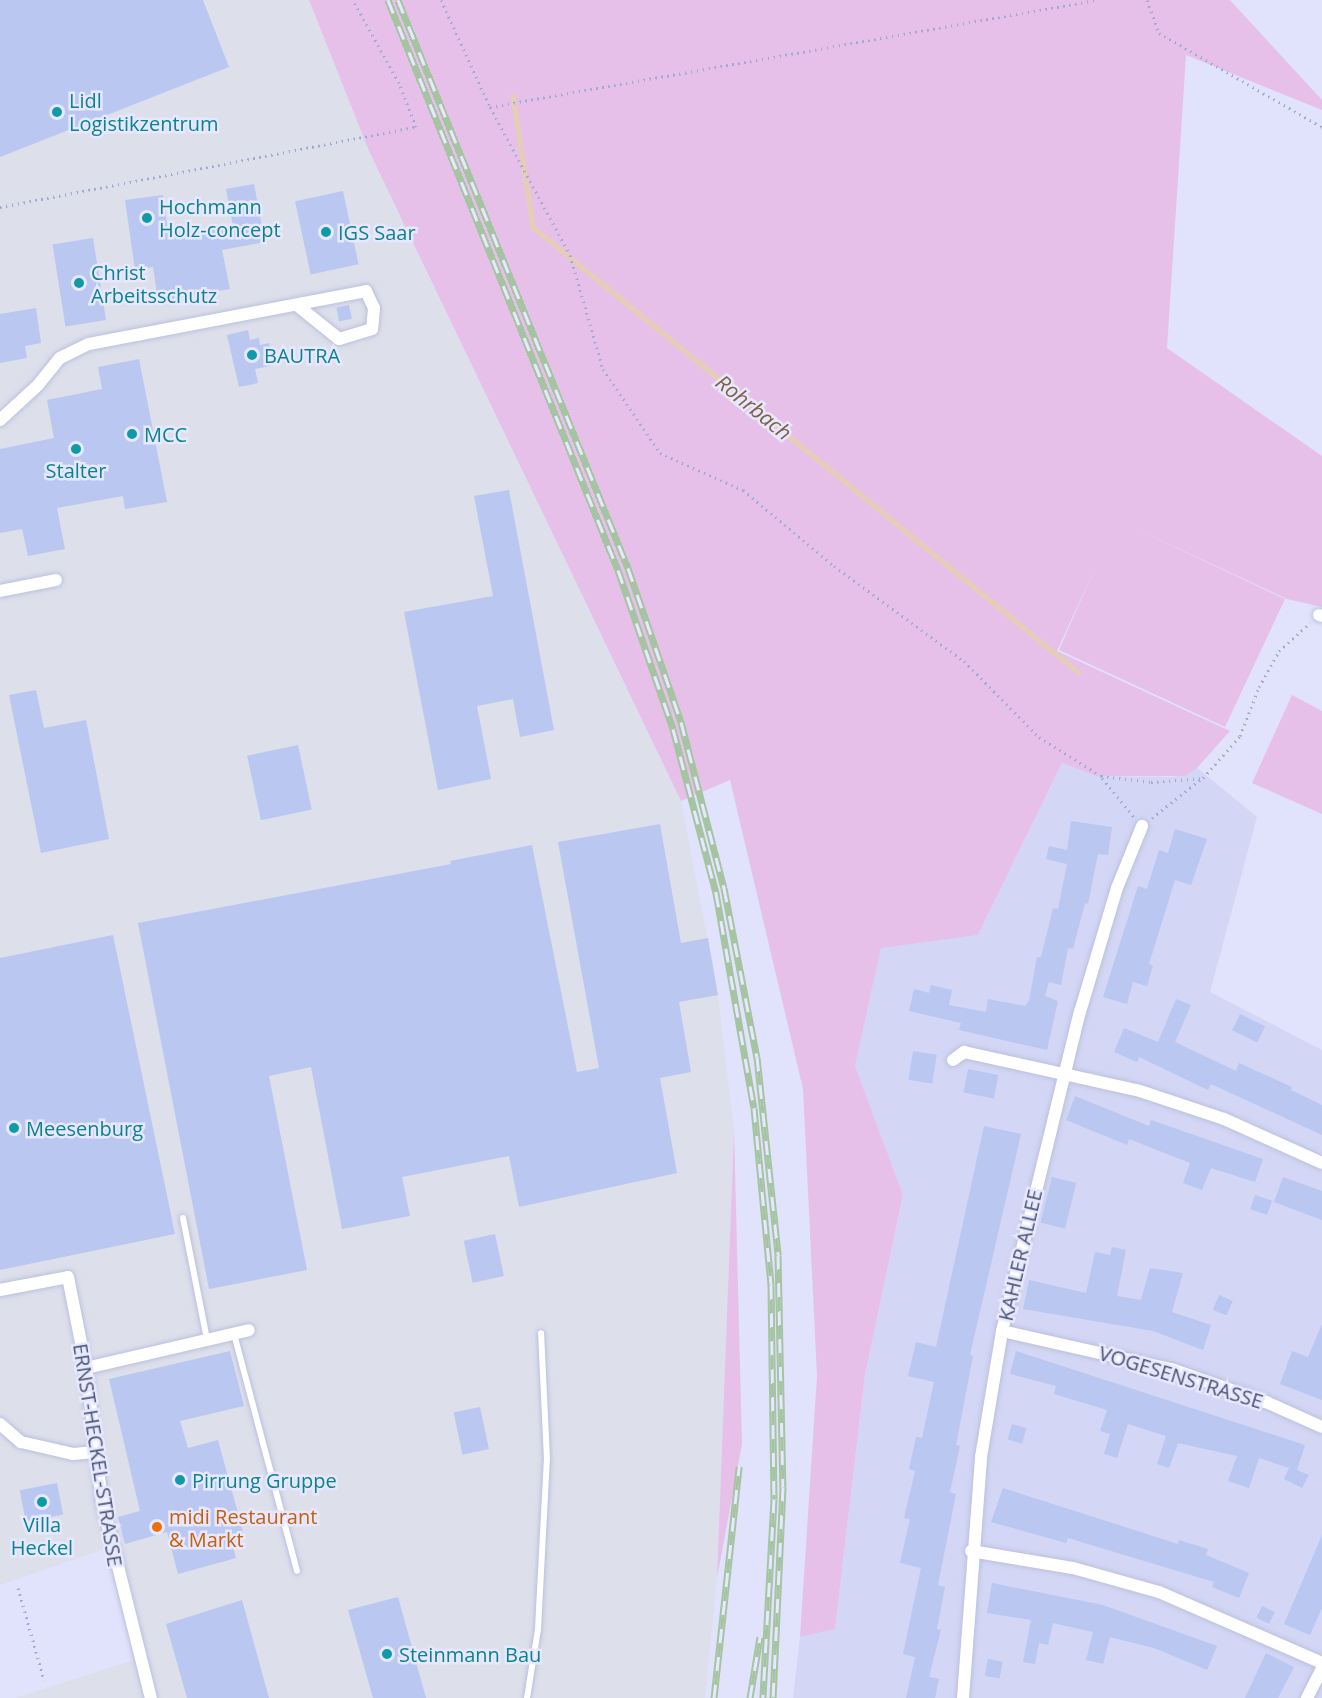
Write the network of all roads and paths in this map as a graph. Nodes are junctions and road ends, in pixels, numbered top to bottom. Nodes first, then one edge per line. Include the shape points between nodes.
1 (353, 0) edge
2 (441, 0) edge
3 (1096, 0) edge
4 (1147, 0) edge
5 (490, 107) junction
6 (1322, 127) edge
7 (0, 207) edge
8 (298, 306) junction
9 (0, 420) edge
10 (56, 580) dead end
11 (0, 591) edge
12 (1320, 616) edge
13 (1101, 776) junction
14 (1203, 778) junction
15 (1142, 826) junction
16 (953, 1060) dead end
17 (1065, 1074) junction
18 (1322, 1163) edge
19 (183, 1218) dead end
20 (0, 1290) edge
21 (249, 1330) dead end
22 (1002, 1331) junction
23 (541, 1333) dead end
24 (234, 1334) junction
25 (207, 1339) junction
26 (86, 1368) junction
27 (0, 1424) edge
28 (1322, 1427) edge
29 (96, 1452) junction
30 (971, 1551) junction
31 (297, 1571) dead end
32 (18, 1587) dead end
33 (1322, 1663) edge
34 (1322, 1668) edge
35 (44, 1680) dead end
36 (151, 1698) edge
37 (527, 1698) edge
38 (963, 1698) edge
39 (1307, 1698) edge

1 - 7 path via 399,83 416,127
2 - 5 path
3 - 5 path
4 - 6 path via 1159,33
5 - 13 path via 570,255 603,369 660,453 743,490 834,566 964,661 1039,737
8 - 8 street via 366,291 374,308 372,329 339,339
8 - 9 street via 89,344 60,358 38,386
10 - 11 street
12 - 14 path via 1279,651 1259,687 1240,736
13 - 14 path via 1150,782
13 - 15 path
14 - 15 path
15 - 17 street, KAHLER ALLEE via 1097,950
16 - 17 street via 964,1052
17 - 18 street via 1140,1091 1224,1119
17 - 22 street, KAHLER ALLEE
19 - 25 lane
20 - 26 street, ERNST-HECKEL-STRASSE via 68,1277
21 - 24 street
22 - 28 street, VOGESENSTRASSE via 1171,1369 1266,1402
22 - 30 street, KAHLER ALLEE via 981,1457
23 - 37 lane via 547,1459 538,1629
24 - 25 street
24 - 31 lane
25 - 26 street
26 - 29 street, ERNST-HECKEL-STRASSE
27 - 29 street via 21,1442 73,1454
29 - 36 street, ERNST-HECKEL-STRASSE via 113,1557
30 - 33 street via 1073,1568 1159,1592
30 - 38 street, KAHLER ALLEE
32 - 35 path
34 - 39 street

